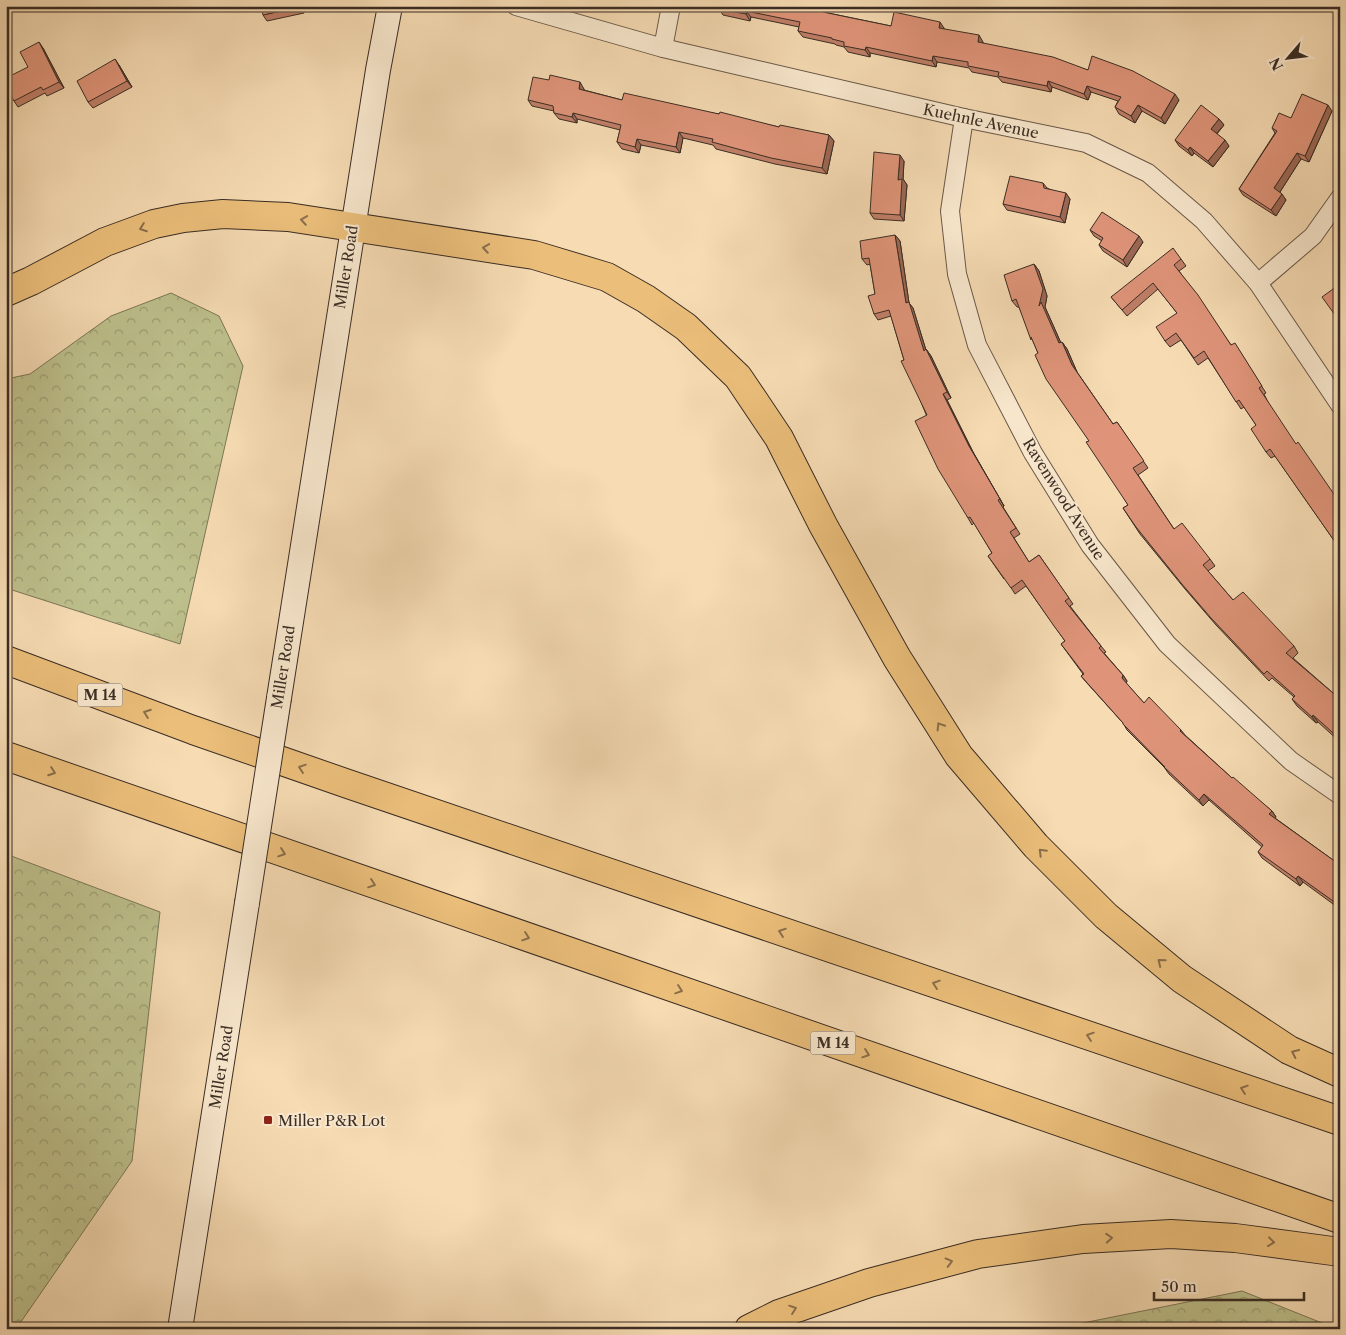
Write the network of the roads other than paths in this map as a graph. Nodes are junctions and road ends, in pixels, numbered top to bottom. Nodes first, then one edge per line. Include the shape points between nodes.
1 (390, 6) edge
2 (516, 6) edge
3 (671, 6) edge
4 (663, 48) junction
5 (964, 118) junction
6 (1340, 198) edge
7 (352, 227) junction
8 (1258, 283) junction
9 (6, 292) edge
10 (1340, 405) edge
11 (6, 660) edge
12 (6, 756) edge
13 (1340, 796) edge
14 (1340, 1073) edge
15 (1340, 1121) edge
16 (1340, 1219) edge
17 (1340, 1252) edge
18 (180, 1329) edge
19 (749, 1329) edge

1 - 7 main road, Miller Road
2 - 4 street, Kuehnle Avenue
3 - 4 street
4 - 5 street, Kuehnle Avenue
5 - 8 street, Kuehnle Avenue via 1086,144 1148,173 1204,221
5 - 13 street, Ravenwood Avenue via 950,211 957,274 977,345 1033,453 1090,545 1167,644 1292,761
6 - 8 street via 1313,236
7 -> 9 highway via 270,216 223,214 183,218 154,224 105,242
14 -> 7 highway via 1289,1050 1182,979 1106,916 1036,846 959,756 897,658 779,438 738,377 686,327 607,277 534,255
7 - 18 main road, Miller Road, bridge
8 - 10 street, Kuehnle Avenue
15 -> 11 highway, M 14 via 348,784
12 -> 16 highway, M 14
19 -> 17 highway via 778,1314 887,1278 978,1254 1083,1239 1171,1234 1235,1238

